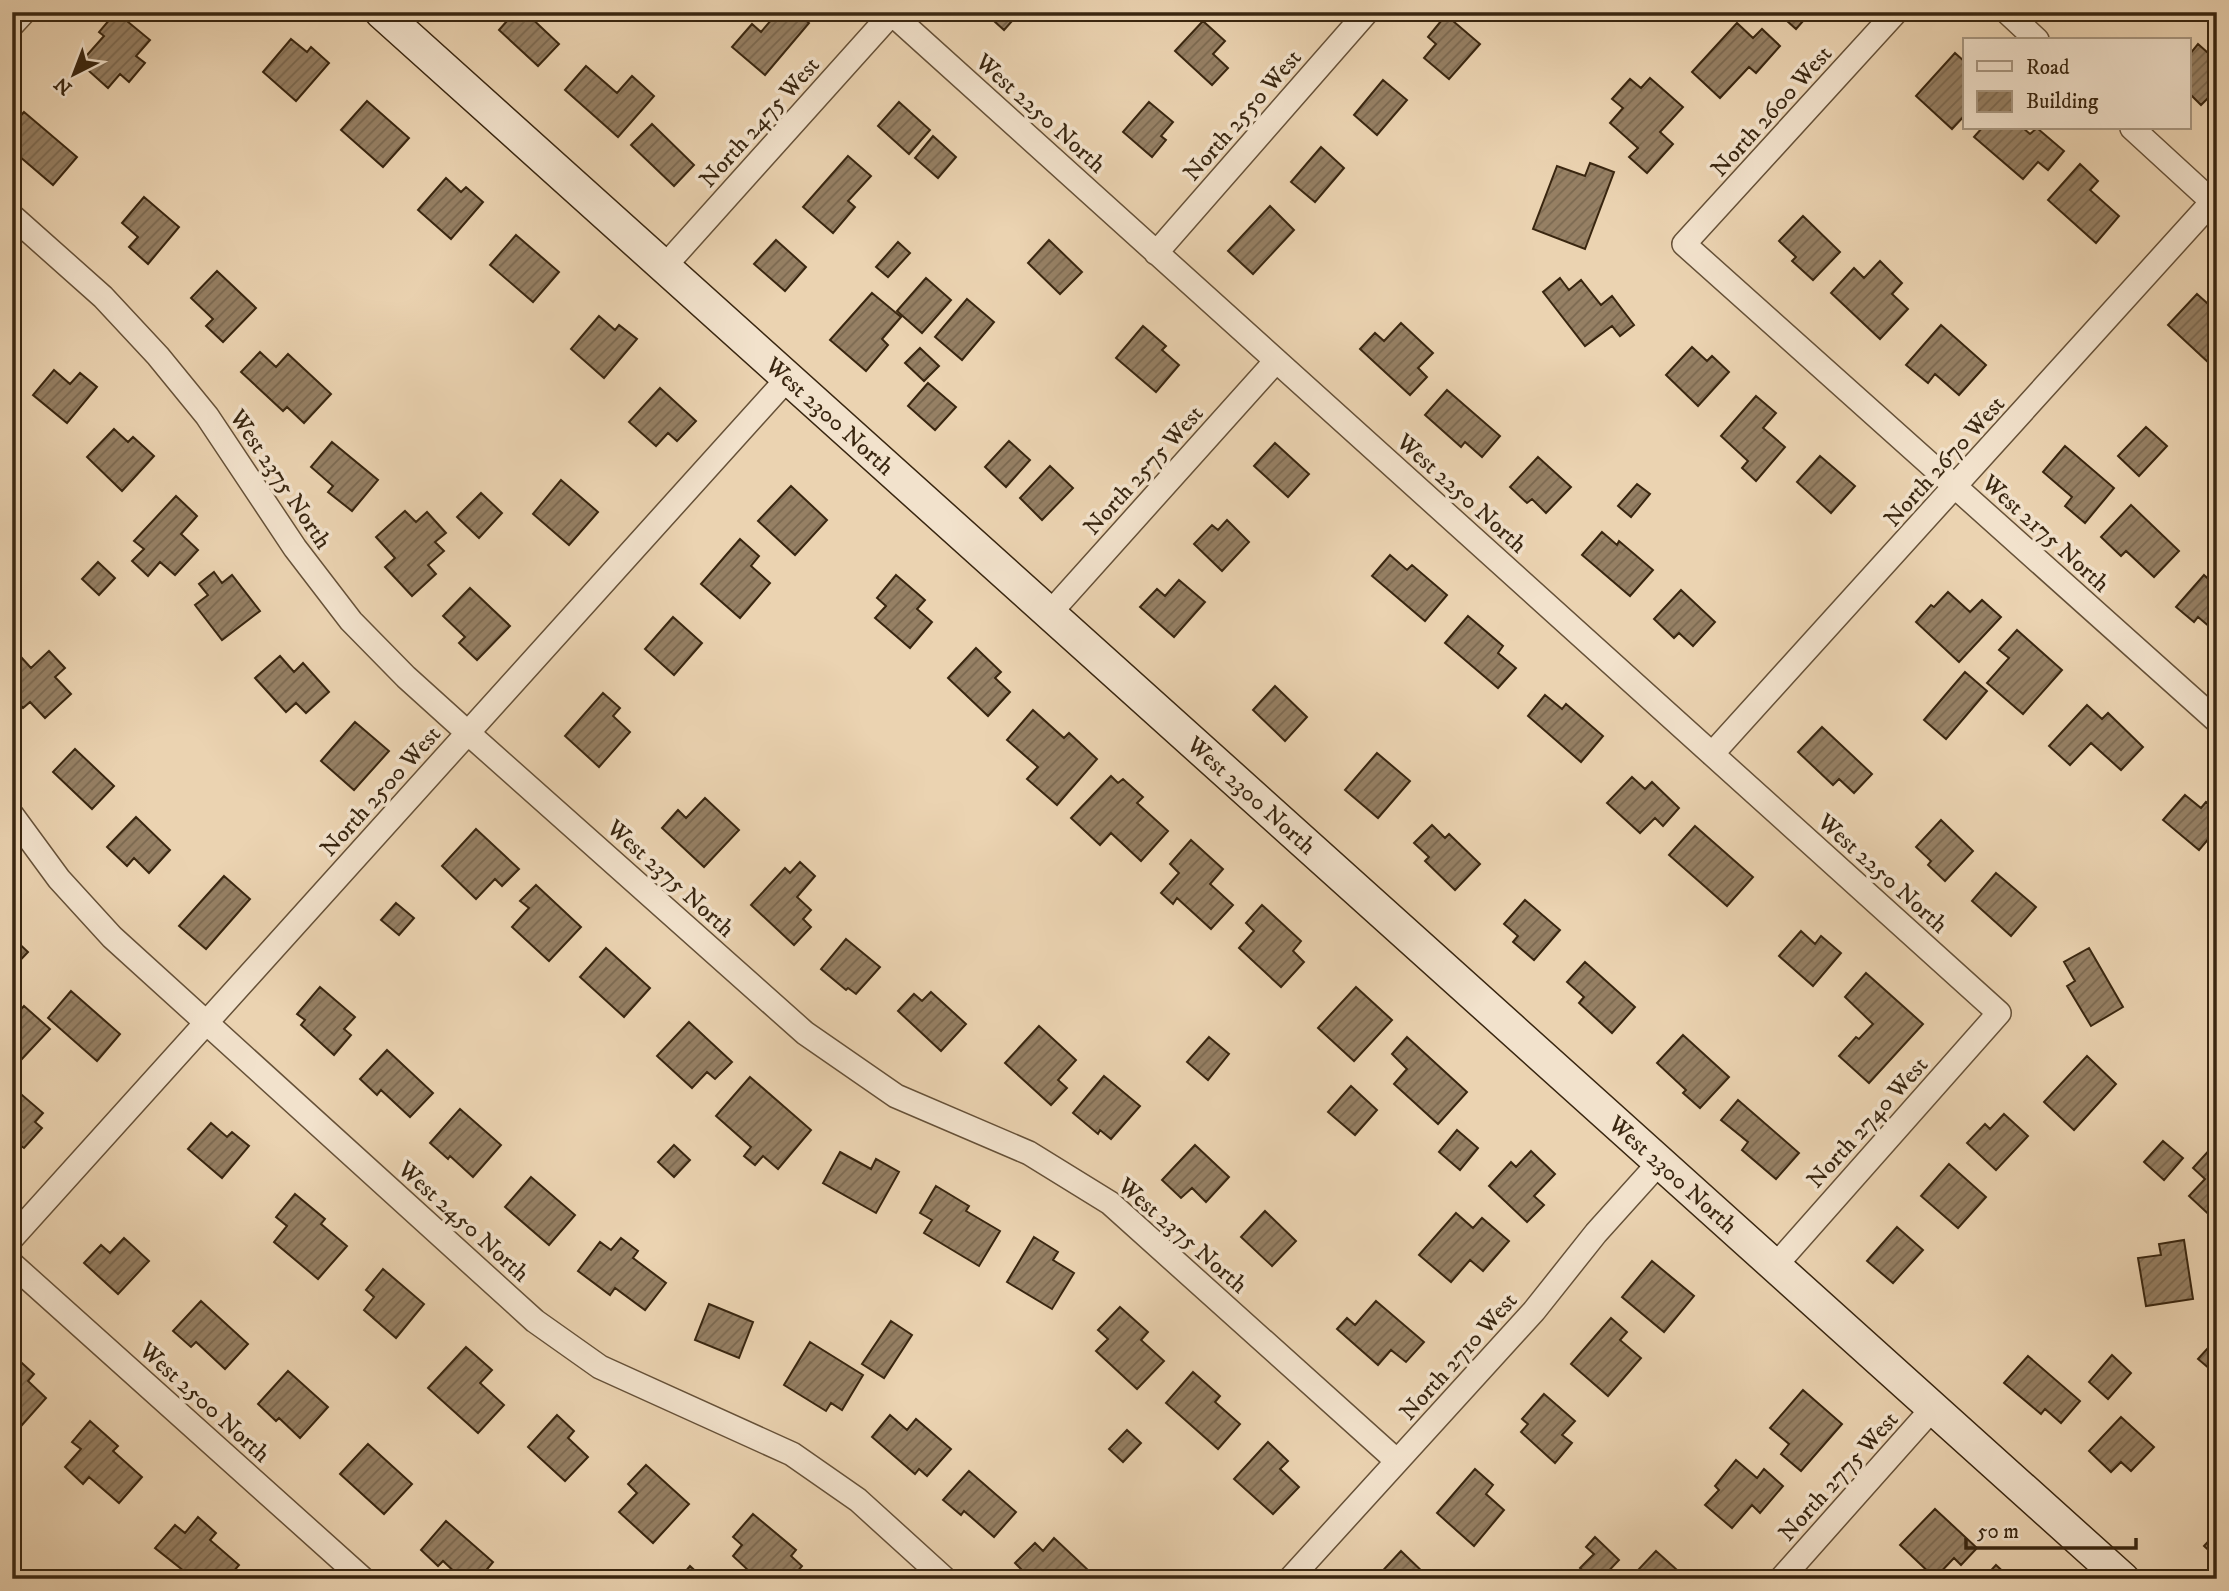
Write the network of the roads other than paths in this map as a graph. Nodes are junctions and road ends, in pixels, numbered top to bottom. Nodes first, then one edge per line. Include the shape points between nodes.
1 (24, 12) edge
2 (381, 12) edge
3 (1367, 12) edge
4 (1896, 12) edge
5 (2007, 12) edge
6 (892, 13) edge
7 (12, 25) edge
8 (2035, 38) edge
9 (2134, 130) edge
10 (2215, 204) edge
11 (12, 216) edge
12 (1684, 244) joint
13 (1156, 253) junction
14 (664, 267) junction
15 (1276, 361) junction
16 (788, 378) junction
17 (1956, 488) junction
18 (1049, 614) junction
19 (2217, 721) edge
20 (468, 733) junction
21 (1712, 754) junction
22 (12, 816) edge
23 (1999, 1013) joint
24 (206, 1023) junction
25 (1660, 1163) junction
26 (12, 1238) edge
27 (12, 1264) edge
28 (1775, 1266) junction
29 (1933, 1408) junction
30 (1397, 1461) junction
31 (363, 1579) edge
32 (945, 1579) edge
33 (1290, 1579) edge
34 (1781, 1579) edge
35 (2123, 1579) edge

1 - 7 street
2 - 14 street, West 2300 North
3 - 13 street, North 2550 West
4 - 12 street, North 2600 West
5 - 8 street
6 - 13 street, West 2250 North
6 - 14 street, North 2475 West
9 - 10 street
10 - 17 street, North 2670 West
11 - 20 street, West 2375 North via 103,296 158,356 351,621
12 - 17 street, West 2175 North
13 - 15 street, West 2250 North
14 - 16 street, West 2300 North
15 - 18 street, North 2575 West
15 - 21 street, West 2250 North
16 - 18 street, West 2300 North
16 - 20 street, North 2500 West
17 - 19 street, West 2175 North
17 - 21 street, North 2670 West
18 - 25 street, West 2300 North
20 - 24 street, North 2500 West
20 - 30 street, West 2375 North via 805,1033 896,1096 1029,1153 1110,1203
21 - 23 street, West 2250 North
22 - 24 street, West 2450 North via 59,879 112,937
23 - 28 street, North 2740 West
24 - 26 street, North 2500 West
24 - 32 street, West 2450 North via 536,1321 600,1367 792,1454 858,1500
25 - 28 street, West 2300 North
25 - 30 street, North 2710 West
27 - 31 street, West 2500 North
28 - 29 street, West 2300 North
29 - 34 street, North 2775 West
29 - 35 street, West 2300 North
30 - 33 street, North 2710 West

